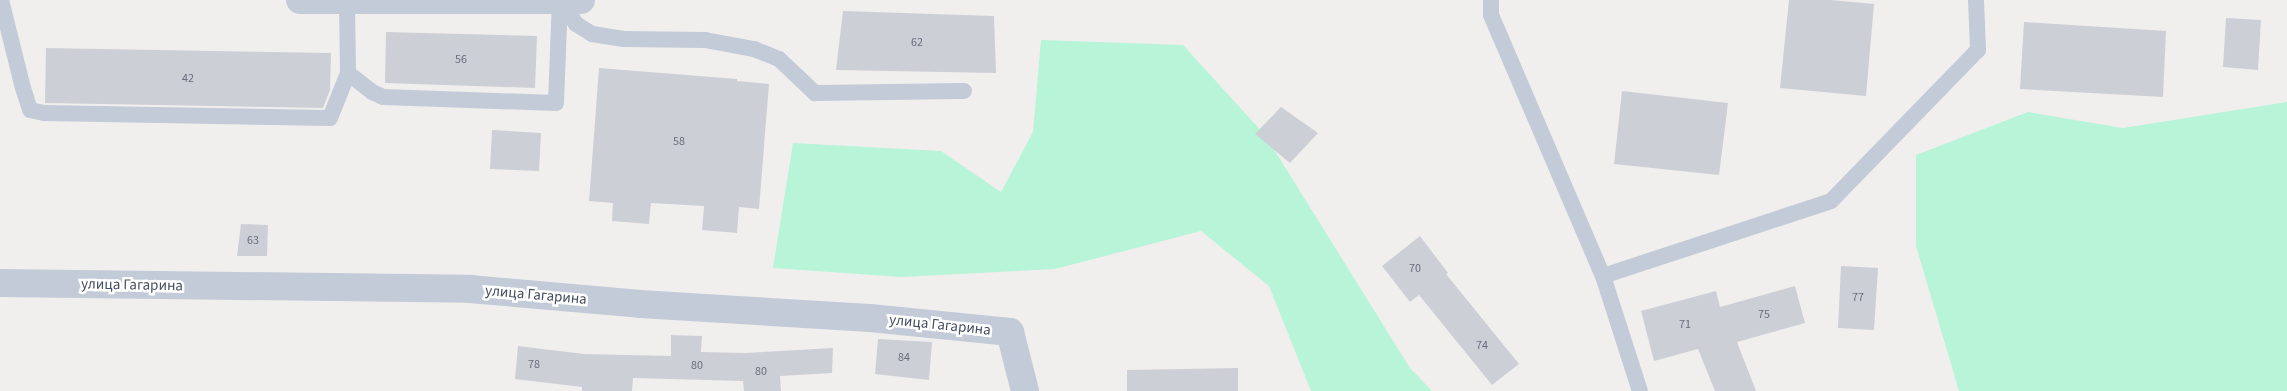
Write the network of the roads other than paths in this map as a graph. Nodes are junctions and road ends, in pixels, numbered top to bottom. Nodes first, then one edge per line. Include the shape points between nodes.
1 (2, 0) edge
2 (300, 0) edge
3 (347, 0) edge
4 (560, 0) edge
5 (581, 0) edge
6 (1491, 0) edge
7 (1976, 0) edge
8 (348, 73) junction
9 (964, 91) dead end
10 (1603, 276) junction
11 (0, 283) edge
12 (1025, 391) edge
13 (1640, 391) edge

1 - 8 lane via 30,110 44,113 330,118
2 - 3 street
3 - 4 street
3 - 8 lane
4 - 5 street
4 - 8 lane via 556,103 383,97
4 - 9 lane via 576,24 592,34 624,39 705,40 754,49 779,59 815,93
6 - 10 lane via 1491,15
7 - 10 lane via 1978,50 1831,201
10 - 13 lane
11 - 12 street, улица Гагарина via 470,289 640,304 870,318 1010,332

